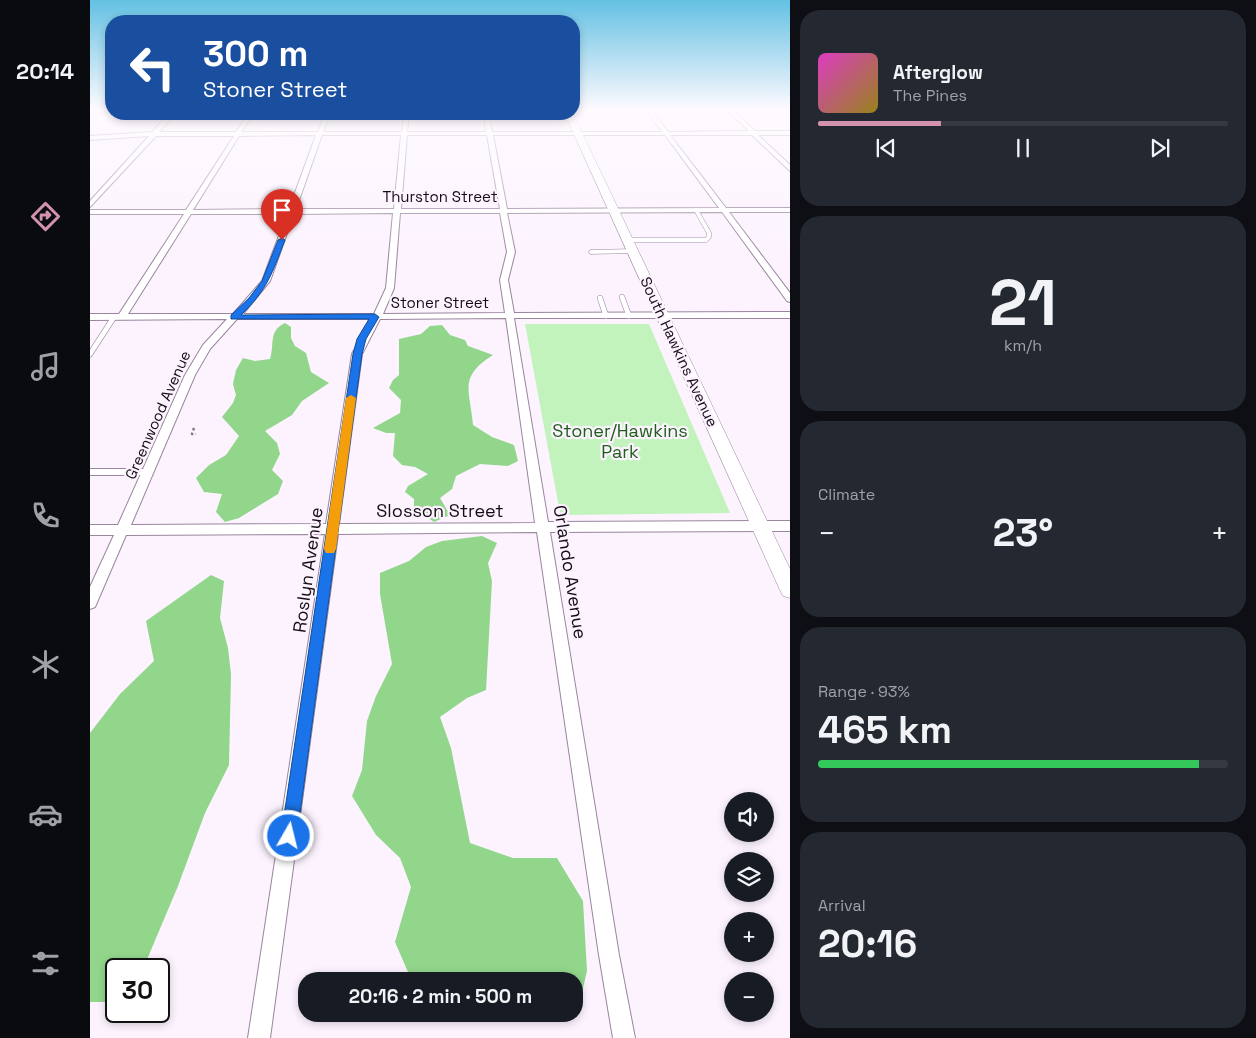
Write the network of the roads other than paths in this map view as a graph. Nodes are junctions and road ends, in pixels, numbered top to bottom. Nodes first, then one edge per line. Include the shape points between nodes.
1 (132, 158) edge
2 (222, 158) edge
3 (311, 158) edge
4 (401, 158) edge
5 (494, 158) edge
6 (590, 158) edge
7 (685, 158) edge
8 (779, 158) edge
9 (790, 169) edge
10 (90, 205) edge
11 (696, 210) junction
12 (724, 210) junction
13 (790, 210) edge
14 (291, 211) junction
15 (396, 211) junction
16 (503, 211) junction
17 (614, 211) junction
18 (90, 212) edge
19 (188, 212) junction
20 (630, 246) junction
21 (591, 252) dead end
22 (622, 296) dead end
23 (600, 298) dead end
24 (790, 299) edge
25 (790, 315) edge
26 (606, 316) junction
27 (629, 316) junction
28 (662, 316) junction
29 (90, 317) edge
30 (118, 317) junction
31 (234, 317) junction
32 (375, 317) junction
33 (510, 317) junction
34 (90, 354) edge
35 (90, 472) edge
36 (148, 472) junction
37 (760, 526) junction
38 (790, 526) edge
39 (544, 527) junction
40 (123, 529) junction
41 (333, 529) junction
42 (90, 530) edge
43 (790, 590) edge
44 (90, 603) edge
45 (259, 1038) edge
46 (624, 1038) edge

1 - 10 street
2 - 19 street
3 - 14 street, Greenwood Avenue
4 - 15 street, Roslyn Avenue
5 - 16 street, Orlando Avenue
6 - 17 street, South Hawkins Avenue
7 - 12 street
8 - 9 street
11 - 12 street, Thurston Street
11 - 17 street, Thurston Street
11 - 20 lane via 709,234 706,240
12 - 13 street, Thurston Street
12 - 24 street
14 - 15 street, Thurston Street
14 - 19 street, Thurston Street
14 - 31 street, Greenwood Avenue via 266,281
15 - 16 street, Thurston Street
15 - 32 street, Roslyn Avenue via 390,288
16 - 17 street, Thurston Street
16 - 33 street, Orlando Avenue via 511,252 504,280
17 - 20 street, South Hawkins Avenue
18 - 19 street, Thurston Street
19 - 30 street
20 - 21 lane
20 - 28 street, South Hawkins Avenue
22 - 27 lane
23 - 26 lane
25 - 28 street, Stoner Street
26 - 27 street, Stoner Street
26 - 33 street, Stoner Street
27 - 28 street, Stoner Street
28 - 37 street, South Hawkins Avenue
29 - 30 street, Stoner Street
30 - 31 street, Stoner Street
30 - 34 lane
31 - 32 street, Stoner Street
31 - 36 street, Greenwood Avenue via 201,354
32 - 33 street, Stoner Street
32 - 41 street, Roslyn Avenue via 357,354
33 - 39 street, Orlando Avenue
35 - 36 lane
36 - 40 street, Greenwood Avenue
37 - 38 street, Slosson Street
37 - 39 street, Slosson Street
37 - 43 street, South Hawkins Avenue
39 - 41 street, Slosson Street
39 - 46 street, Orlando Avenue
40 - 41 street, Slosson Street
40 - 42 street, Slosson Street
40 - 44 street, Greenwood Avenue
41 - 45 street, Roslyn Avenue

